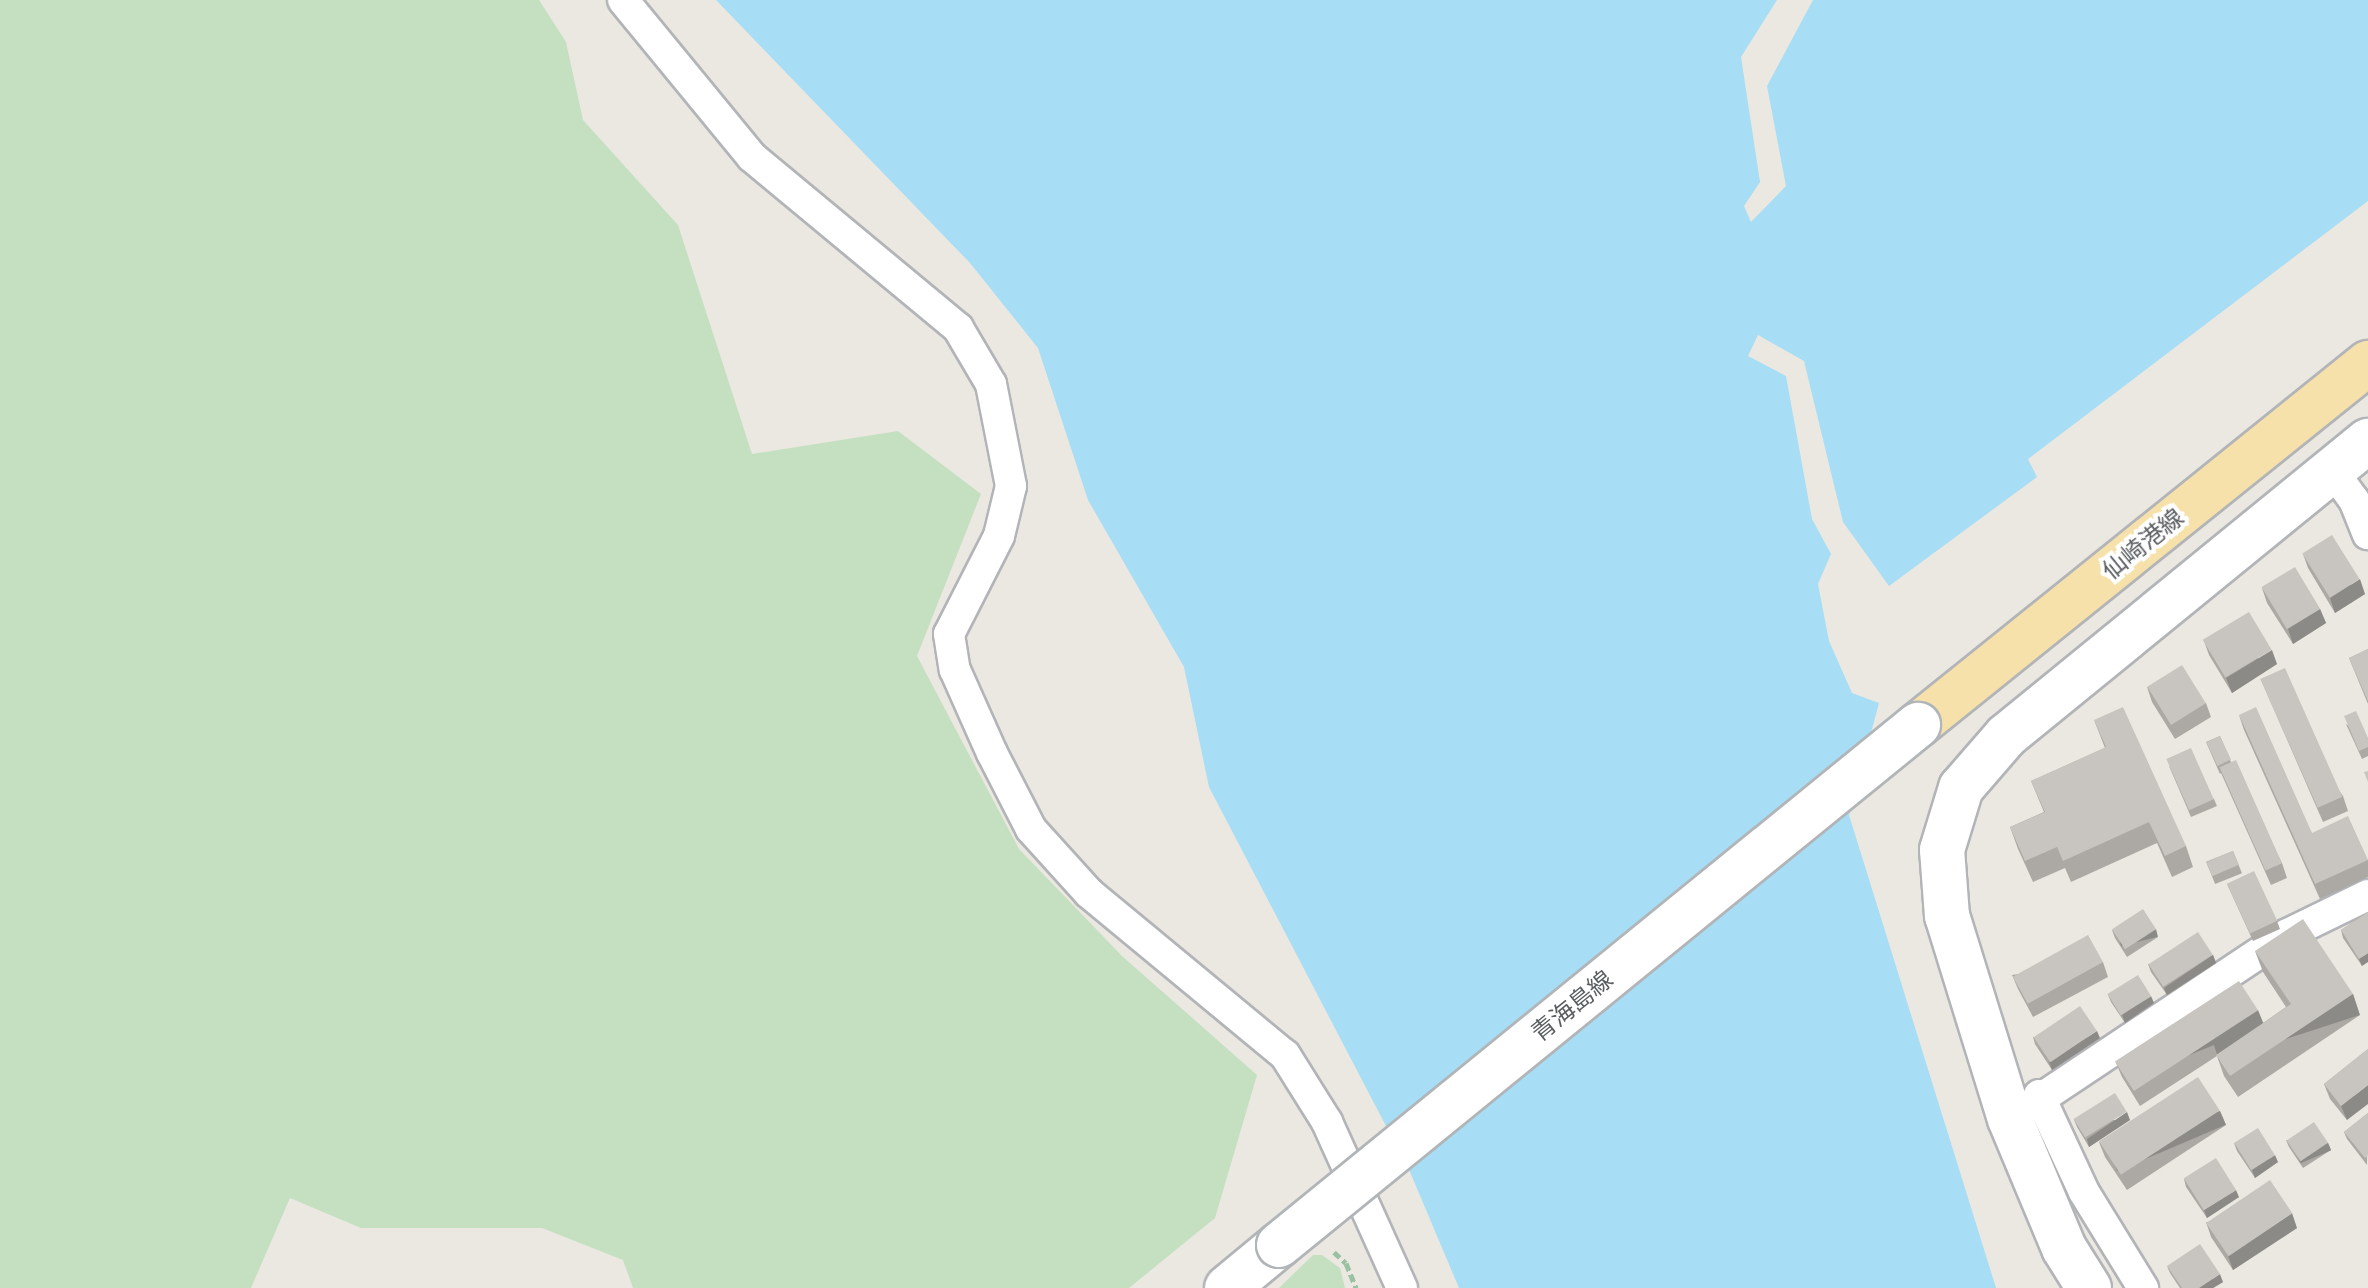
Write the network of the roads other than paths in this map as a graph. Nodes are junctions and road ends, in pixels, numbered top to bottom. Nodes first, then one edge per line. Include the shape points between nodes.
1 (623, 0) edge
2 (2368, 363) edge
3 (2368, 441) edge
4 (2332, 470) junction
5 (2368, 534) edge
6 (1918, 725) joint
7 (2368, 895) edge
8 (2025, 1107) junction
9 (1227, 1288) edge
10 (1402, 1288) edge
11 (2089, 1288) edge
12 (2143, 1288) edge

1 - 10 street via 752,157 958,328 991,384 1011,486 999,536 949,634 955,670 992,753 1031,829 1089,893 1285,1055 1327,1122
2 - 6 main road, 仙崎港線
3 - 4 street
4 - 5 street via 2354,500
4 - 8 street via 2006,736 1961,788 1942,850 1947,916
6 - 9 street, 青海島線, bridge
7 - 8 street via 2286,935
8 - 11 street via 2064,1248
8 - 12 street

